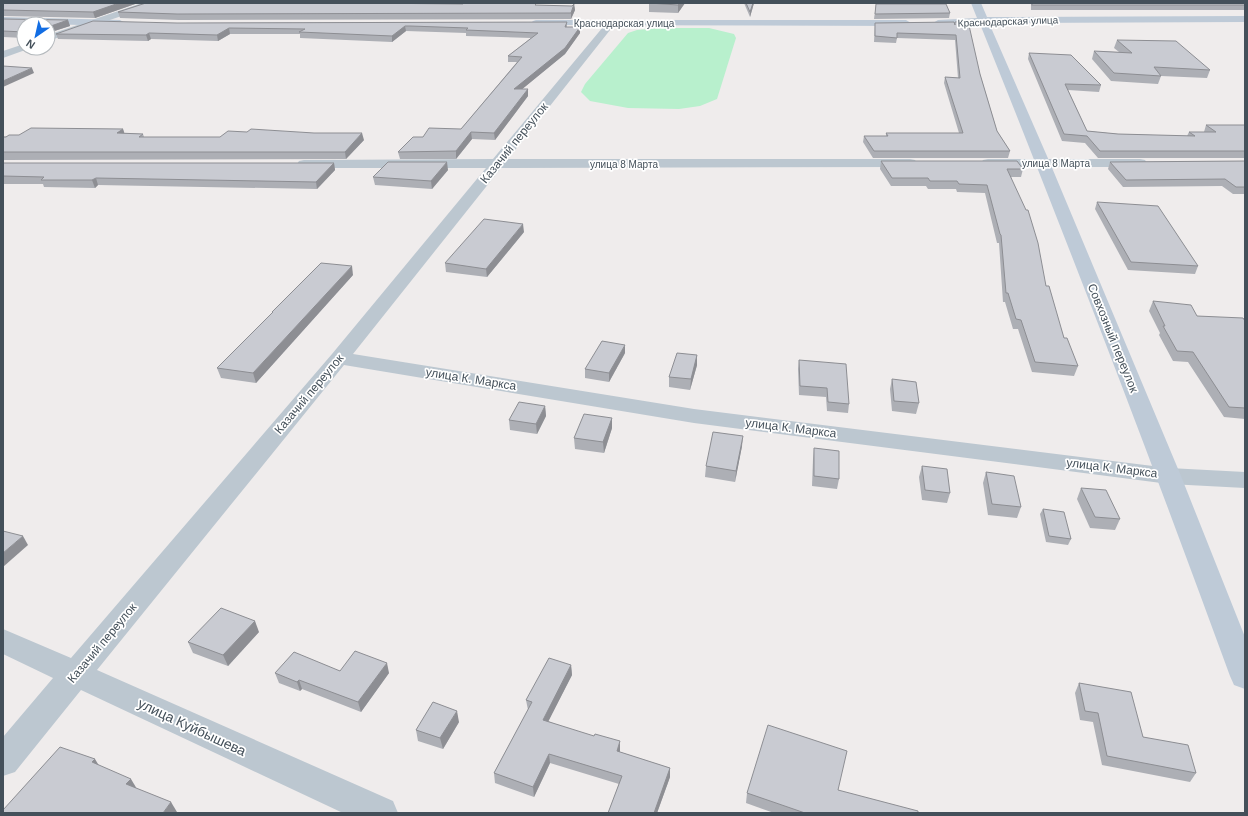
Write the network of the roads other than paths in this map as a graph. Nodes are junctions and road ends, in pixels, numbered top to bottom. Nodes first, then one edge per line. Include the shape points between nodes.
1 (151, 3) edge
2 (976, 3) edge
3 (1245, 19) edge
4 (3, 20) edge
5 (984, 21) junction
6 (92, 22) junction
7 (132, 23) edge
8 (530, 23) edge
9 (611, 23) junction
10 (56, 35) edge
11 (16, 50) edge
12 (3, 55) edge
13 (924, 163) edge
14 (972, 163) edge
15 (1043, 163) junction
16 (1151, 163) edge
17 (290, 164) edge
18 (498, 164) junction
19 (339, 358) junction
20 (1169, 476) junction
21 (1239, 480) edge
22 (3, 641) edge
23 (76, 674) junction
24 (1245, 676) edge
25 (3, 761) edge
26 (380, 813) edge

1 - 6 street
2 - 5 street, Совхозный переулок
3 - 5 street, Краснодарская улица
4 - 6 street
5 - 9 street, Краснодарская улица
5 - 15 street, Совхозный переулок
6 - 7 street
6 - 10 street
8 - 9 street, Краснодарская улица
9 - 18 street, Казачий переулок
11 - 12 street
13 - 18 street, улица 8 Марта
14 - 15 street, улица 8 Марта
15 - 16 street, улица 8 Марта
15 - 20 street, Совхозный переулок
17 - 18 street, улица 8 Марта
18 - 19 street, Казачий переулок
19 - 20 street, улица К. Маркса via 694,416
19 - 23 street, Казачий переулок
20 - 21 street, улица К. Маркса
20 - 24 street, Совхозный переулок
22 - 23 street, улица Куйбышева
23 - 25 street, Казачий переулок
23 - 26 street, улица Куйбышева

